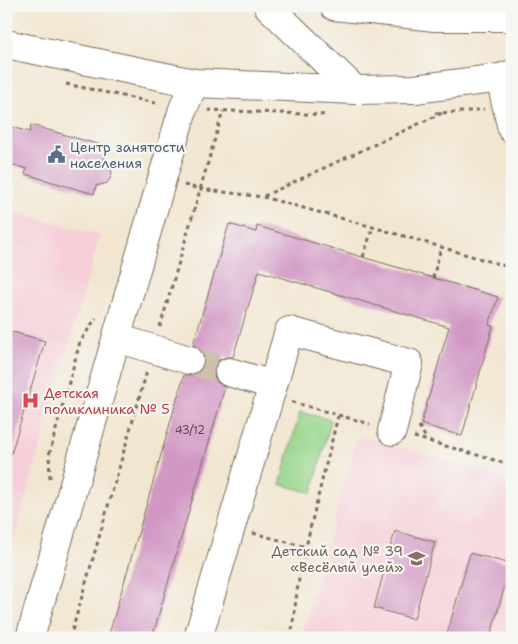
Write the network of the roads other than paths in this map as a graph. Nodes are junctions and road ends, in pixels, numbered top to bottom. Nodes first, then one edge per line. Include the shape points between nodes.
1 (268, 6) edge
2 (334, 6) edge
3 (508, 14) edge
4 (6, 44) edge
5 (506, 76) edge
6 (194, 83) junction
7 (355, 90) junction
8 (512, 129) edge
9 (117, 338) junction
10 (189, 360) tunnel mouth
11 (229, 372) tunnel mouth
12 (273, 385) junction
13 (392, 431) dead end
14 (30, 638) edge
15 (198, 638) edge

1 - 7 street
2 - 3 street via 435,17
4 - 6 street
5 - 7 street via 415,89
5 - 8 street
6 - 7 street
6 - 9 street via 183,109
9 - 10 street
9 - 14 street
11 - 12 street
12 - 13 street via 289,331 409,363
12 - 15 street

